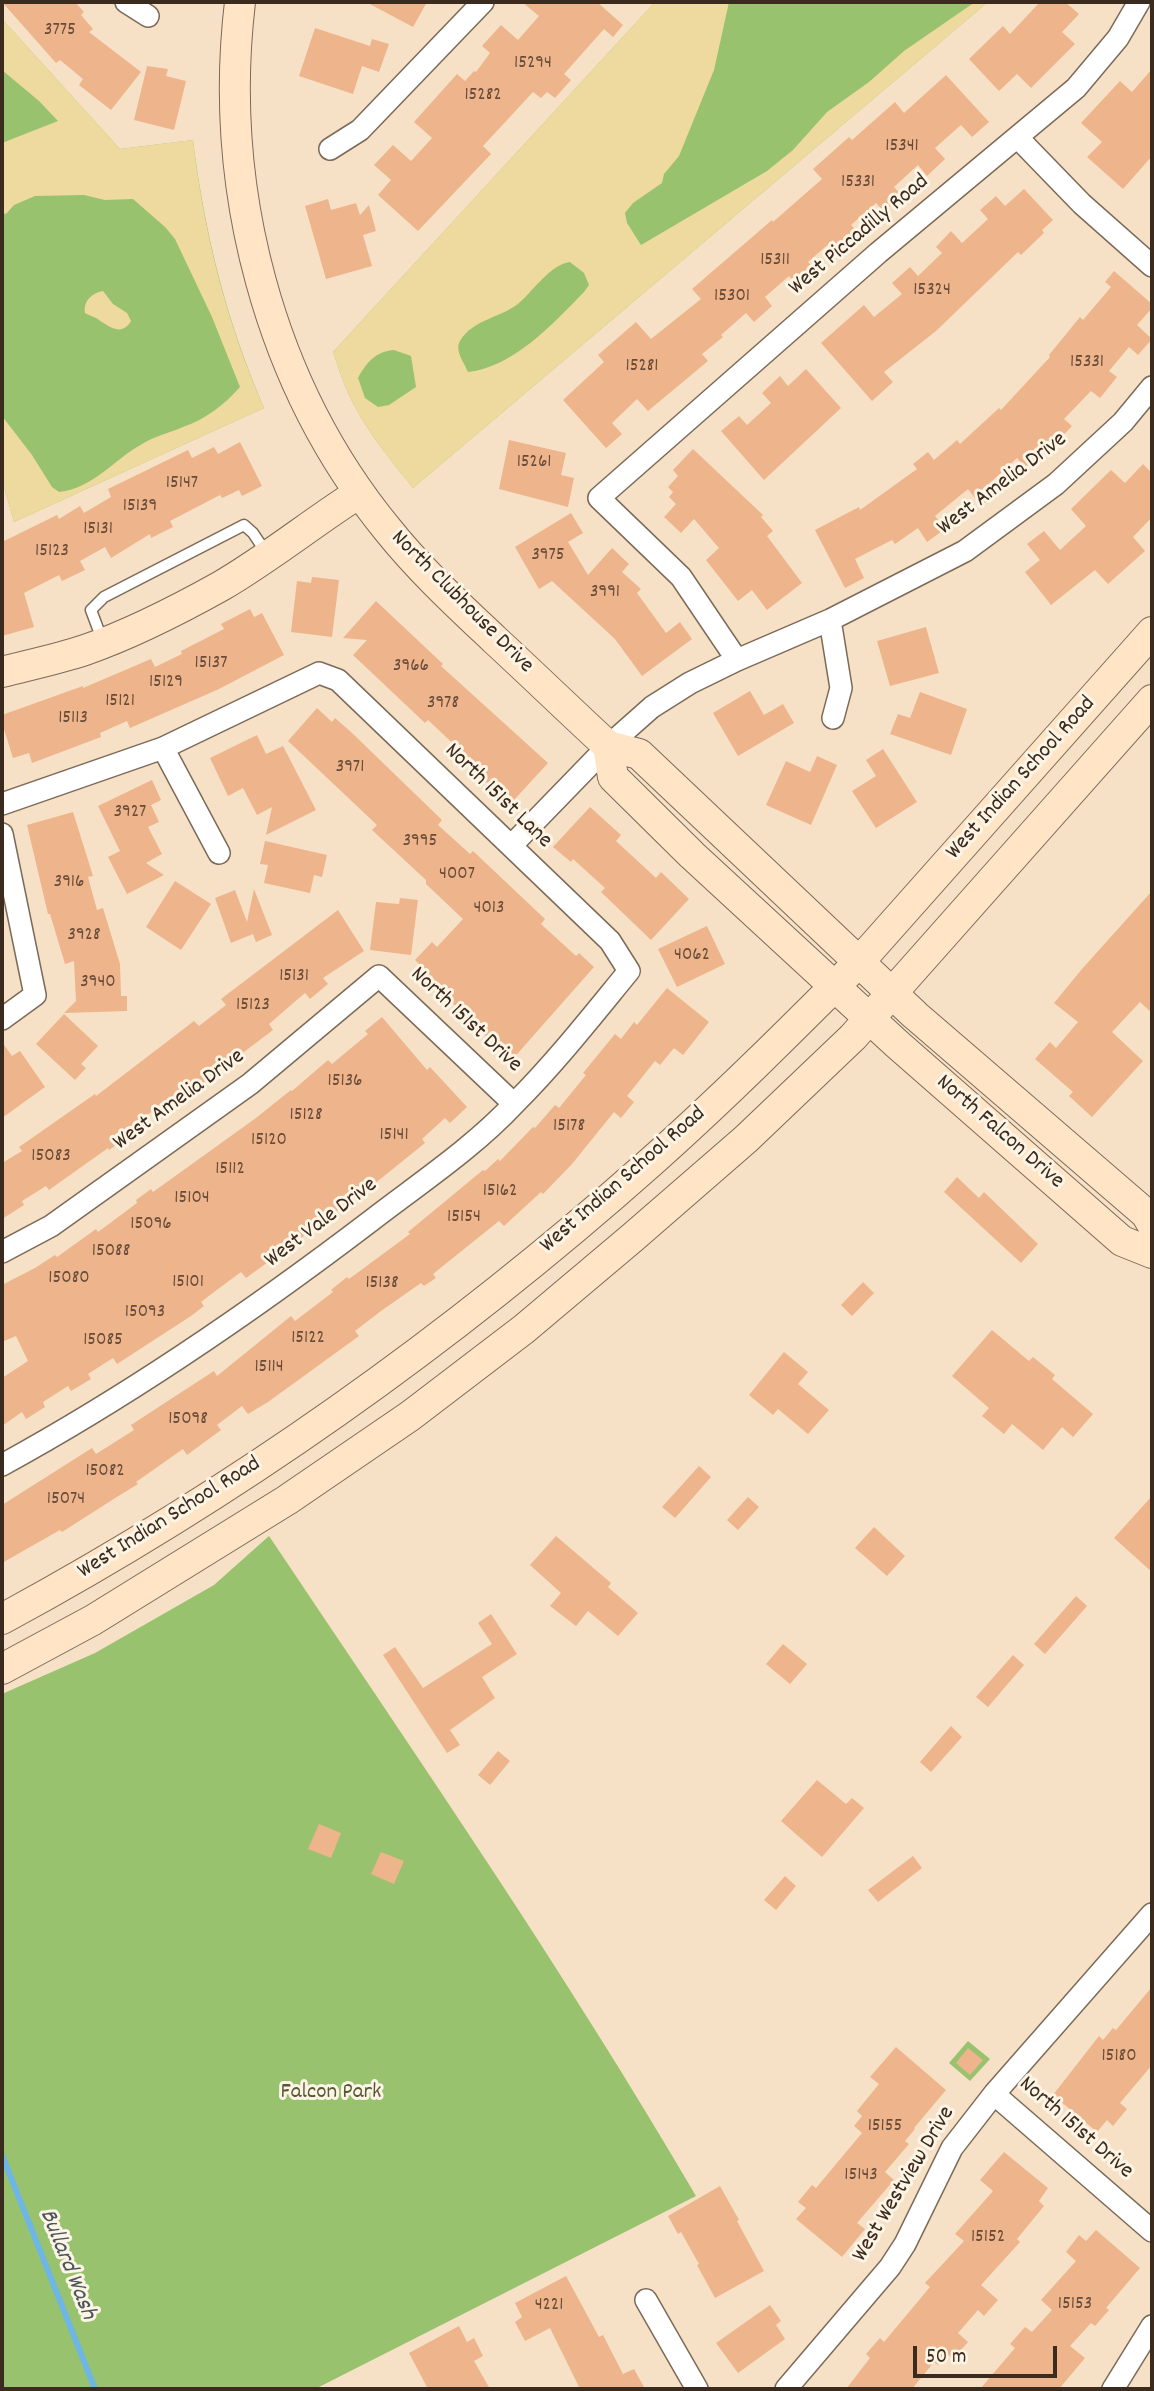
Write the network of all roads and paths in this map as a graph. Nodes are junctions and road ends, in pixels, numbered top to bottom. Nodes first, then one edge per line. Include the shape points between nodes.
1 (126, 2) edge
2 (240, 2) edge
3 (483, 2) edge
4 (1139, 2) edge
5 (148, 16) dead end
6 (1018, 138) junction
7 (330, 149) dead end
8 (1152, 266) edge
9 (1152, 387) edge
10 (359, 493) junction
11 (269, 556) junction
12 (830, 620) junction
13 (1152, 632) edge
14 (103, 642) junction
15 (737, 660) junction
16 (2, 672) edge
17 (1152, 700) edge
18 (833, 719) dead end
19 (608, 746) junction
20 (163, 748) junction
21 (2, 804) edge
22 (2, 834) edge
23 (511, 846) junction
24 (740, 851) junction
25 (219, 853) dead end
26 (716, 877) junction
27 (629, 971) joint
28 (379, 976) joint
29 (876, 978) junction
30 (852, 1002) junction
31 (2, 1019) edge
32 (514, 1104) junction
33 (1152, 1224) edge
34 (2, 1252) edge
35 (1152, 1254) edge
36 (2, 1465) edge
37 (2, 1619) edge
38 (2, 1669) edge
39 (1152, 1914) edge
40 (994, 2094) junction
41 (1152, 2231) edge
42 (646, 2300) dead end
43 (1152, 2326) edge
44 (697, 2389) edge
45 (786, 2389) edge
46 (1113, 2389) edge

1 - 5 street
2 - 10 main road, North Clubhouse Drive via 236,68 239,161 254,254 296,380
3 - 7 street via 360,130
4 - 6 street, West Piccadilly Road via 1091,72
6 - 8 street via 1082,204
6 - 15 street, West Piccadilly Road via 878,253 599,498 681,577
9 - 12 street, West Amelia Drive via 1123,422 1056,484 965,551
10 - 11 main road
10 - 19 main road, North Clubhouse Drive via 440,587
11 - 14 main road via 208,592
11 - 14 lane via 244,525 104,597 91,610
12 - 15 street, West Amelia Drive
12 - 18 street via 841,688
13 - 29 main road, West Indian School Road
14 - 16 main road
15 - 19 street, West Amelia Drive via 652,708
17 - 29 main road, West Indian School Road
19 - 23 street, West Amelia Drive
19 - 24 main road, North Clubhouse Drive via 639,754
19 - 26 main road via 612,777
20 - 21 street
20 - 23 street, North 151st Lane via 319,673 338,680
20 - 25 street
22 - 31 street via 35,995
23 - 27 street, North 151st Lane via 610,941
24 - 26 main road
24 - 29 main road, North Clubhouse Drive
26 - 30 main road
27 - 32 street, West Vale Drive
28 - 32 street, North 151st Drive
28 - 34 street, West Amelia Drive via 250,1084 51,1226
29 - 30 main road, West Indian School Road
29 - 30 main road, West Indian School Road
29 - 33 main road, North Falcon Drive
30 - 35 main road, North Falcon Drive via 1122,1241
30 - 37 main road, West Indian School Road via 400,1365 178,1516
30 - 38 main road, West Indian School Road via 853,1037 746,1139 524,1329 410,1416 287,1500 93,1620
32 - 36 street, West Vale Drive via 471,1144 283,1287 139,1384
39 - 40 street, West Westview Drive
40 - 41 street, North 151st Drive
40 - 45 street, West Westview Drive via 952,2148 890,2267
42 - 44 street
43 - 46 street

